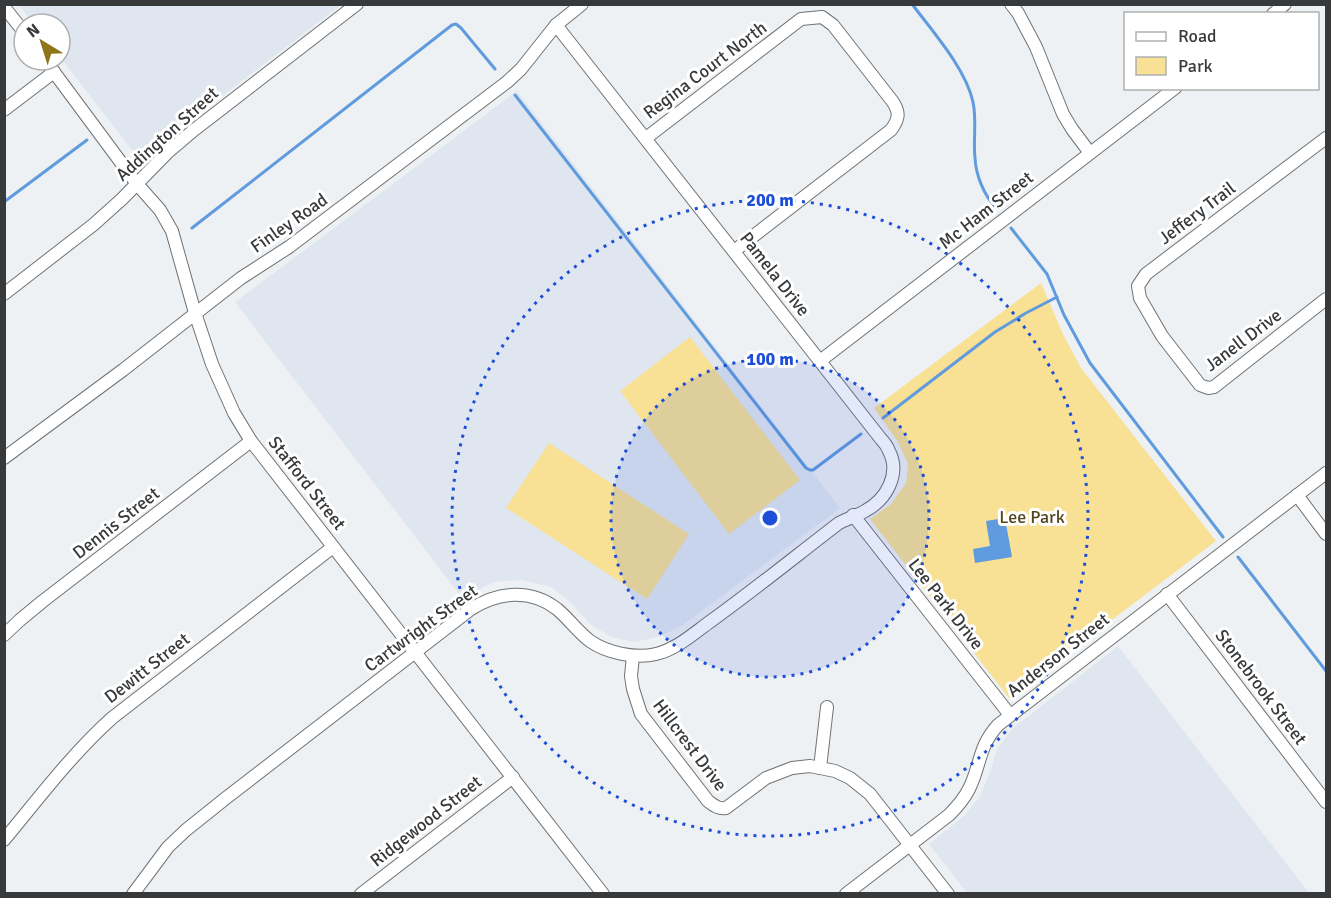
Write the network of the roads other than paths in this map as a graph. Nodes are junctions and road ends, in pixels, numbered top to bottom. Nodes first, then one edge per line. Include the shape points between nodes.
1 (357, 4) edge
2 (582, 4) edge
3 (1011, 4) edge
4 (556, 25) junction
5 (54, 72) joint
6 (1172, 90) edge
7 (4, 110) edge
8 (645, 138) junction
9 (1326, 138) edge
10 (1090, 153) junction
11 (137, 184) junction
12 (735, 251) junction
13 (4, 294) edge
14 (1325, 303) edge
15 (195, 313) junction
16 (1162, 336) joint
17 (820, 361) junction
18 (251, 441) junction
19 (4, 458) edge
20 (1326, 473) edge
21 (1297, 495) junction
22 (853, 515) junction
23 (1326, 534) edge
24 (333, 546) junction
25 (1167, 594) junction
26 (4, 635) edge
27 (416, 652) junction
28 (633, 656) junction
29 (827, 707) dead end
30 (1010, 715) junction
31 (820, 768) junction
32 (513, 777) junction
33 (1326, 802) edge
34 (4, 840) edge
35 (910, 844) junction
36 (601, 893) edge
37 (133, 894) edge
38 (361, 894) edge
39 (846, 894) edge
40 (948, 894) edge

1 - 11 street, Addington Street via 194,130
2 - 4 street, Finley Road
3 - 10 street via 1036,46 1063,114
4 - 8 street, Pamela Drive
4 - 15 street, Finley Road via 507,82
5 - 7 street
5 - 11 street, Stafford Street
6 - 10 street, Mc Ham Street
8 - 12 street, Pamela Drive
8 - 12 street, Regina Court North via 801,19 822,17 833,26 898,110 897,122
9 - 16 street, Jeffery Trail via 1146,274 1138,286 1140,298
10 - 17 street, Mc Ham Street
11 - 13 street, Addington Street via 93,225
11 - 15 street, Stafford Street via 172,231
12 - 17 street, Pamela Drive
14 - 16 street, Janell Drive via 1214,387 1200,385
15 - 18 street, Stafford Street via 222,388
15 - 19 street, Finley Road
17 - 22 street, Pamela Drive via 889,450 893,463 890,485 882,498
18 - 24 street, Stafford Street
18 - 26 street, Dennis Street
20 - 21 street, Anderson Street
21 - 23 street
21 - 25 street, Anderson Street
22 - 28 street, Cartwright Street via 680,643 656,654
22 - 30 street, Lee Park Drive
24 - 27 street, Stafford Street
24 - 34 street, Dewitt Street via 87,740
25 - 30 street, Anderson Street
25 - 33 street, Stonebrook Street
27 - 28 street, Cartwright Street via 481,603 519,595 544,601 557,609 591,642
27 - 32 street, Stafford Street
27 - 37 street, Cartwright Street via 186,830 168,847
28 - 31 street, Hillcrest Drive via 631,676 641,714 715,807 726,808 777,773 792,768
29 - 31 street
30 - 35 street, Anderson Street via 986,741 970,788 958,806
31 - 35 street, Hillcrest Drive via 850,778 870,794
32 - 36 street, Stafford Street
32 - 38 street, Ridgewood Street
35 - 39 street, Anderson Street
35 - 40 street, Hillcrest Drive

